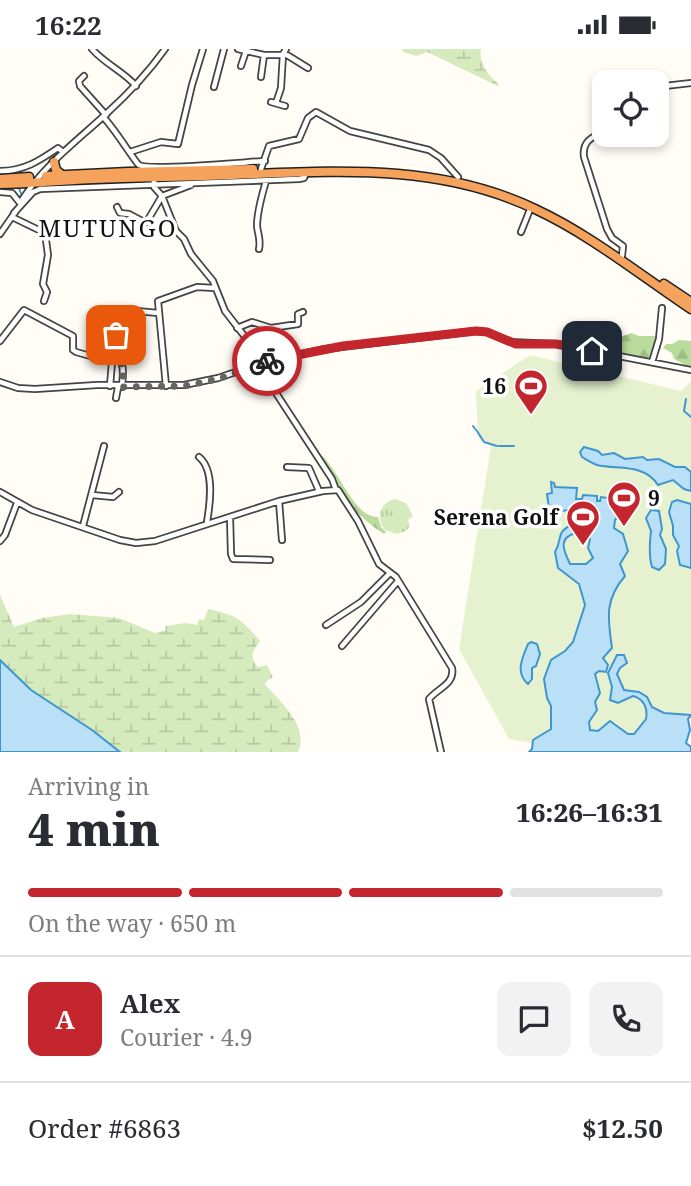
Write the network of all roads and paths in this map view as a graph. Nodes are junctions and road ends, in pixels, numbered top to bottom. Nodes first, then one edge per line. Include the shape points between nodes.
1 (92, 49) edge
2 (165, 49) edge
3 (203, 49) edge
4 (224, 49) edge
5 (238, 49) edge
6 (246, 51) junction
7 (284, 52) edge
8 (264, 55) junction
9 (241, 67) dead end
10 (307, 68) dead end
11 (83, 76) dead end
12 (261, 77) dead end
13 (691, 83) edge
14 (136, 86) junction
15 (669, 86) edge
16 (214, 87) dead end
17 (285, 106) dead end
18 (105, 116) junction
19 (592, 139) edge
20 (64, 152) junction
21 (130, 152) junction
22 (54, 162) junction
23 (263, 165) junction
24 (0, 171) edge
25 (306, 173) junction
26 (62, 175) junction
27 (203, 176) junction
28 (458, 177) junction
29 (38, 179) junction
30 (154, 181) junction
31 (266, 181) junction
32 (0, 182) edge
33 (16, 183) junction
34 (194, 184) junction
35 (0, 192) edge
36 (27, 193) junction
37 (162, 196) junction
38 (20, 203) junction
39 (117, 207) dead end
40 (531, 207) junction
41 (13, 215) junction
42 (521, 232) dead end
43 (0, 234) edge
44 (259, 249) dead end
45 (622, 256) junction
46 (215, 288) junction
47 (44, 301) dead end
48 (691, 302) edge
49 (662, 307) dead end
50 (691, 309) edge
51 (303, 312) dead end
52 (158, 313) junction
53 (237, 328) junction
54 (0, 341) edge
55 (652, 362) junction
56 (258, 364) junction
57 (691, 370) edge
58 (0, 382) edge
59 (110, 386) junction
60 (166, 386) junction
61 (120, 387) junction
62 (116, 398) dead end
63 (104, 446) dead end
64 (199, 457) dead end
65 (287, 467) dead end
66 (336, 490) junction
67 (319, 491) junction
68 (0, 492) edge
69 (119, 492) dead end
70 (92, 495) junction
71 (279, 501) junction
72 (17, 503) junction
73 (230, 517) junction
74 (207, 522) junction
75 (83, 526) junction
76 (282, 540) dead end
77 (0, 541) edge
78 (270, 560) dead end
79 (390, 573) junction
80 (398, 581) junction
81 (326, 625) dead end
82 (342, 646) dead end
83 (440, 752) edge

1 - 14 street
2 - 14 street
3 - 21 street via 178,144 161,142
4 - 16 street
5 - 6 street
6 - 8 street
6 - 9 street
7 - 8 street
7 - 10 street
7 - 17 street via 281,88 273,102
8 - 12 street
11 - 18 street via 80,86
13 - 15 street
14 - 18 street
18 - 20 street
18 - 21 street
19 - 45 street via 583,150 584,157 607,229 622,246
20 - 22 street
20 - 24 street via 58,148 35,164
21 - 23 street via 142,166
22 - 26 highway
22 - 29 street
23 - 26 highway
23 - 28 highway via 391,168
23 - 28 street via 271,145 301,138 308,118 316,112 350,131 429,150
25 - 27 highway
25 - 31 street via 304,178
25 - 40 highway via 425,176 481,188
26 - 29 highway
27 - 30 highway
27 - 34 street
28 - 45 highway via 547,209
29 - 30 highway
29 - 32 highway
29 - 33 highway
29 - 36 street
30 - 34 street
30 - 37 street
30 - 41 street via 40,189
31 - 34 street
31 - 44 street via 258,218
32 - 33 highway
33 - 36 highway
34 - 37 street
35 - 38 street via 12,193
36 - 38 street
37 - 39 street via 146,223 120,213
37 - 46 street via 176,231
38 - 41 street
40 - 42 street
40 - 50 highway via 588,238
41 - 43 street
41 - 47 street via 45,233
45 - 48 highway
46 - 52 street via 197,287 160,299
46 - 53 street
49 - 55 street
51 - 53 street via 298,324 271,328 252,322
52 - 60 street
52 - 61 street via 137,311 107,349 123,364
53 - 56 street
54 - 59 street via 23,310 73,336 76,352 112,362
55 - 56 street via 556,344 516,344 476,331 343,346
55 - 57 street
56 - 60 street via 206,381
56 - 66 street
58 - 59 street via 35,389
59 - 61 street
60 - 61 street
61 - 62 street
63 - 70 street
64 - 74 street via 209,486
65 - 67 street via 308,467
66 - 67 street
66 - 79 street via 379,564
67 - 71 street
68 - 72 street
69 - 70 street via 113,497
70 - 75 street
71 - 73 street
71 - 76 street
72 - 75 street
72 - 77 street
73 - 74 street
73 - 78 street via 233,559
74 - 75 street via 145,543 120,540
79 - 80 street
79 - 81 street via 361,602
80 - 82 street
80 - 83 street via 452,668 450,681 429,699

